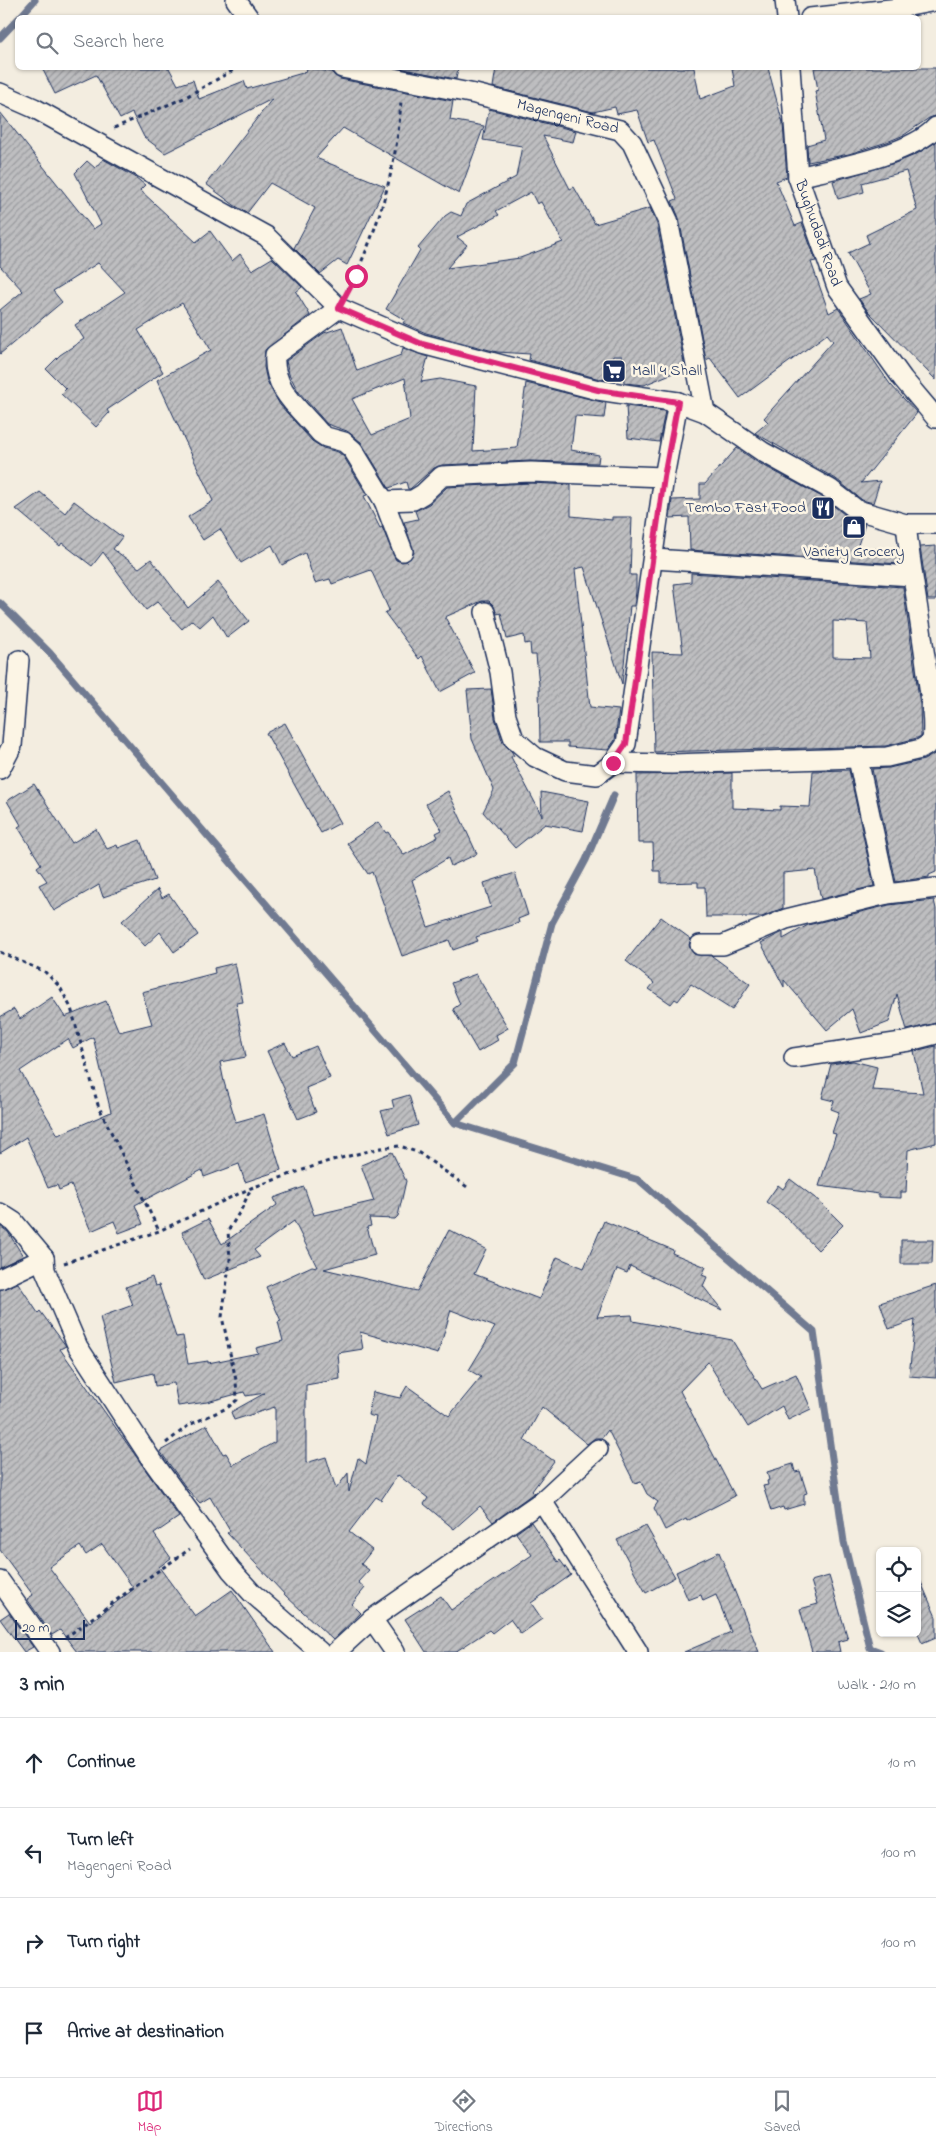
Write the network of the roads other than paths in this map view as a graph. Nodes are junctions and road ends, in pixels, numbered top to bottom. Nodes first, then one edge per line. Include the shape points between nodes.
1 (236, 0) edge
2 (786, 0) edge
3 (936, 2) edge
4 (247, 15) edge
5 (787, 15) edge
6 (837, 15) edge
7 (353, 70) edge
8 (790, 70) edge
9 (0, 94) edge
10 (936, 127) edge
11 (798, 177) junction
12 (339, 308) junction
13 (678, 402) junction
14 (705, 412) junction
15 (936, 418) edge
16 (664, 477) junction
17 (384, 501) junction
18 (906, 524) junction
19 (936, 524) edge
20 (403, 551) dead end
21 (654, 559) junction
22 (912, 576) junction
23 (485, 612) dead end
24 (930, 648) edge
25 (19, 660) dead end
26 (858, 759) junction
27 (613, 763) junction
28 (0, 769) edge
29 (936, 888) edge
30 (888, 894) junction
31 (700, 945) dead end
32 (936, 1034) edge
33 (794, 1058) dead end
34 (0, 1213) edge
35 (44, 1264) junction
36 (0, 1279) edge
37 (598, 1449) dead end
38 (542, 1501) junction
39 (0, 1581) edge
40 (372, 1619) junction
41 (49, 1651) edge
42 (320, 1652) edge
43 (336, 1652) edge
44 (396, 1652) edge
45 (638, 1652) edge

1 - 4 street
2 - 5 street
3 - 6 street
7 - 14 street, Magengeni Road via 475,94 620,130 632,143 668,220
8 - 11 street, Bughudadi Road
9 - 12 street via 34,108 266,236
10 - 11 street via 912,144 864,161
11 - 15 street, Bughudadi Road via 837,287 903,379
12 - 13 street via 422,344 598,390
12 - 17 street via 275,355 274,369 282,388 320,433 344,442 353,450
13 - 14 street
13 - 16 street
14 - 18 street via 763,452 830,489 857,510
16 - 17 street via 531,472 442,476 413,500
16 - 21 street
17 - 20 street
18 - 19 street
18 - 22 street
21 - 22 street
21 - 27 street via 626,744
22 - 24 street
23 - 27 street via 500,672 506,716 514,739 535,757 565,770 597,775
24 - 26 street via 932,742 907,754
25 - 28 street via 12,746
26 - 27 street
26 - 30 street
29 - 30 street
30 - 31 street via 786,919 723,945
32 - 33 street
34 - 35 street via 14,1222
35 - 36 street
35 - 42 street via 78,1347 149,1456 231,1570 252,1593
37 - 38 street
38 - 40 street
38 - 45 street
39 - 41 street
40 - 43 street
40 - 44 street

